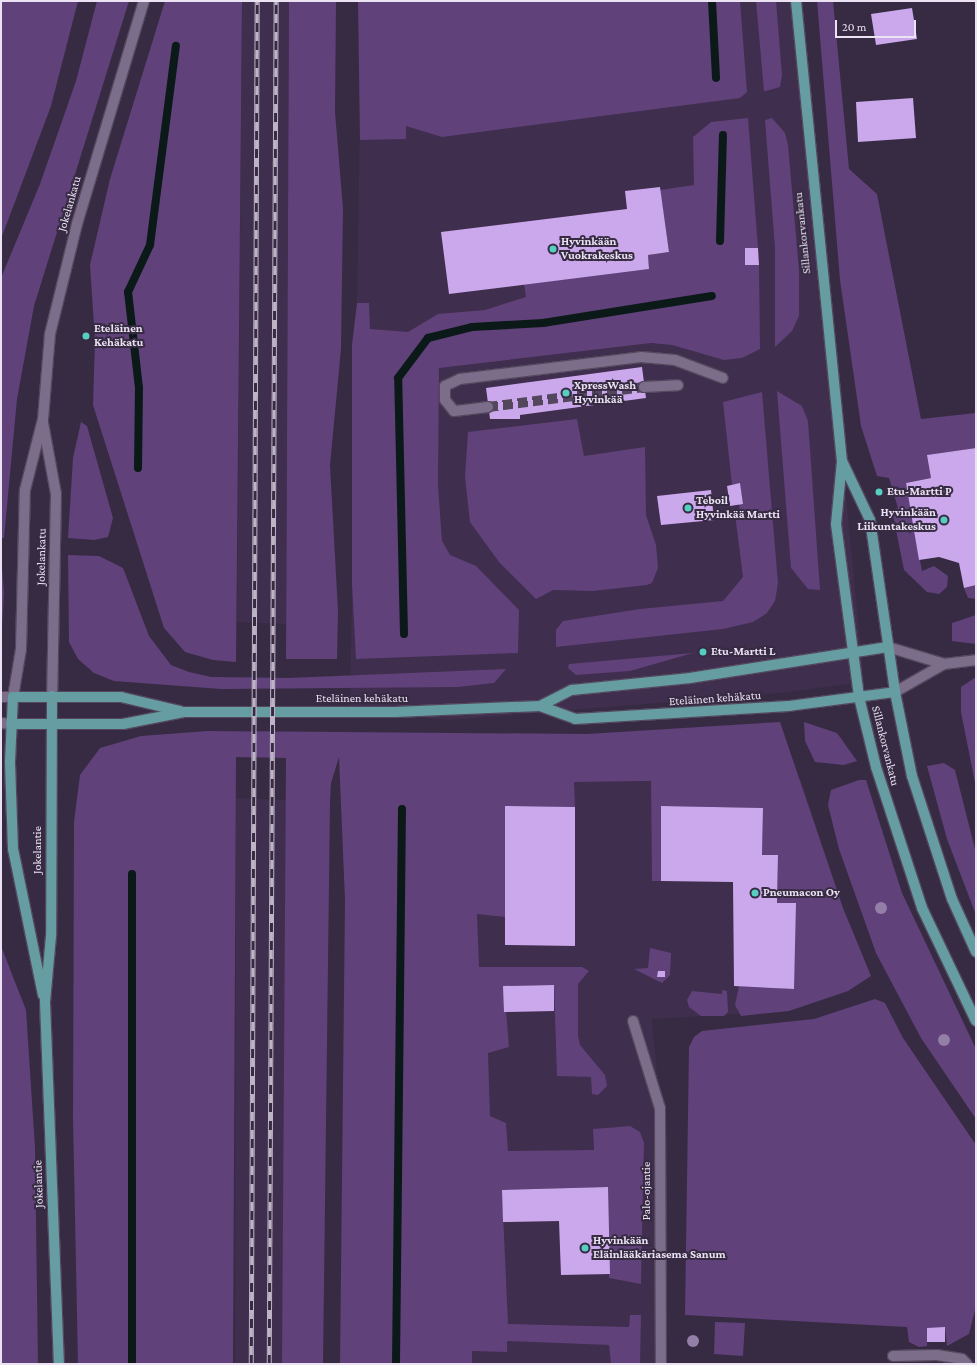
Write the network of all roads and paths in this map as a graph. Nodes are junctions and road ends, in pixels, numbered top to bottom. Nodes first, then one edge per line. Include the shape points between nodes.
1 (144, 1) edge
2 (796, 1) edge
3 (723, 378) dead end
4 (678, 385) dead end
5 (644, 387) tunnel mouth
6 (488, 407) tunnel mouth
7 (43, 419) junction
8 (842, 462) junction
9 (888, 647) junction
10 (853, 652) junction
11 (976, 660) edge
12 (944, 664) junction
13 (895, 692) junction
14 (52, 696) junction
15 (1, 697) edge
16 (13, 697) junction
17 (859, 697) junction
18 (540, 706) junction
19 (184, 712) junction
20 (6, 723) edge
21 (52, 724) junction
22 (976, 952) edge
23 (45, 1002) junction
24 (633, 1021) dead end
25 (976, 1021) edge
26 (893, 1356) dead end
27 (59, 1364) edge
28 (661, 1364) edge
29 (967, 1364) edge

1 - 7 street, Jokelankatu via 77,224 57,305 50,334
2 - 8 main road, Sillankorvankatu
3 - 6 street via 675,360 641,357 460,379 445,386 445,400 454,411
4 - 5 street
7 - 14 street, Jokelankatu via 56,494
7 - 16 street, Jokelankatu via 25,490 21,649
8 - 9 main road, Sillankorvankatu via 870,520
8 - 10 main road, Sillankorvankatu via 836,524
9 - 10 main road, Eteläinen kehäkatu
9 - 12 street
9 - 13 main road, Sillankorvankatu
10 - 17 main road, Sillankorvankatu
10 - 18 main road, Eteläinen kehäkatu via 690,678 572,690
11 - 12 street
12 - 13 street
13 - 17 main road, Eteläinen kehäkatu
13 - 22 main road, Sillankorvankatu via 927,827
14 - 16 main road, Eteläinen kehäkatu
14 - 19 main road, Eteläinen kehäkatu via 121,697
14 - 21 main road, Jokelantie
15 - 16 street, Eteläinen kehäkatu
16 - 20 main road, Jokelankatu
17 - 18 main road, Eteläinen kehäkatu via 774,707 575,719
17 - 25 main road, Sillankorvankatu via 876,767 922,908
18 - 19 main road, Eteläinen kehäkatu via 395,712
19 - 21 main road, Eteläinen kehäkatu via 123,724
20 - 21 main road, Eteläinen kehäkatu
20 - 23 main road, Jokelantie via 13,848 26,927
21 - 23 main road, Jokelantie via 51,930
23 - 27 main road, Jokelantie
24 - 28 street, Palo-ojantie via 660,1108
26 - 29 street via 937,1354 962,1359

